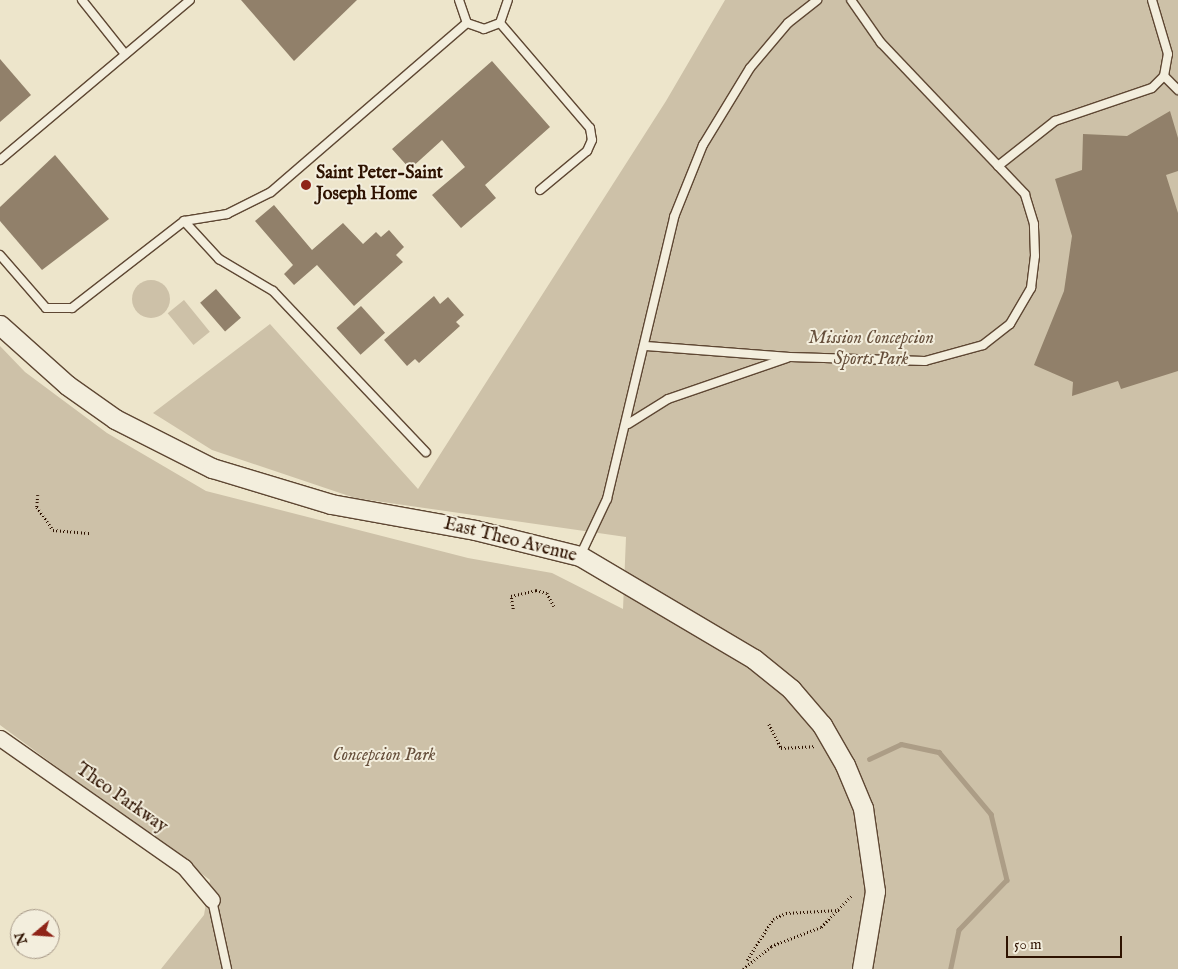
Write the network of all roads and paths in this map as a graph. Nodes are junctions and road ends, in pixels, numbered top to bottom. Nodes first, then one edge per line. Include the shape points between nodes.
1 (82, 0) edge
2 (190, 0) edge
3 (459, 0) edge
4 (508, 0) edge
5 (817, 0) edge
6 (850, 0) edge
7 (1152, 0) edge
8 (467, 23) junction
9 (500, 23) junction
10 (125, 54) junction
11 (1164, 76) junction
12 (1178, 90) edge
13 (0, 160) edge
14 (998, 166) junction
15 (540, 190) dead end
16 (184, 221) junction
17 (0, 255) edge
18 (0, 325) edge
19 (646, 346) junction
20 (790, 357) junction
21 (628, 424) junction
22 (426, 452) dead end
23 (38, 495) dead end
24 (91, 533) dead end
25 (580, 556) junction
26 (554, 606) dead end
27 (513, 609) dead end
28 (769, 724) dead end
29 (0, 738) edge
30 (814, 746) dead end
31 (851, 896) dead end
32 (212, 900) joint
33 (839, 910) junction
34 (747, 962) junction
35 (227, 969) edge
36 (743, 969) edge
37 (862, 969) edge

1 - 10 lane
2 - 10 lane
3 - 8 lane
4 - 9 lane
5 - 19 lane via 788,23 750,68 703,145 674,217
6 - 14 lane via 882,43
7 - 11 lane via 1168,54
8 - 9 lane via 484,29
8 - 16 lane via 272,192 227,214
9 - 15 lane via 590,128 592,140 587,151
10 - 13 lane
11 - 12 lane
11 - 14 lane via 1152,88 1055,121
14 - 20 lane via 1025,194 1034,224 1030,288 1010,324 983,345 925,361
16 - 17 lane via 72,308 46,308
16 - 22 lane via 219,259 273,291
18 - 25 street, East Theo Avenue via 67,386 115,419 212,468 332,504 485,532
19 - 20 lane
19 - 21 lane
20 - 21 lane via 668,399
21 - 25 lane via 608,499
23 - 24 path via 40,513 53,530
25 - 37 street, East Theo Avenue via 754,660 791,689 822,726 846,765 863,808 872,851 873,924
26 - 27 path via 547,593 536,590 511,596
28 - 30 path via 781,748
29 - 32 street, Theo Parkway via 184,867
31 - 33 path
32 - 35 lane
33 - 34 path via 813,932 777,943
33 - 34 path via 786,913 773,919 751,948
34 - 36 path

